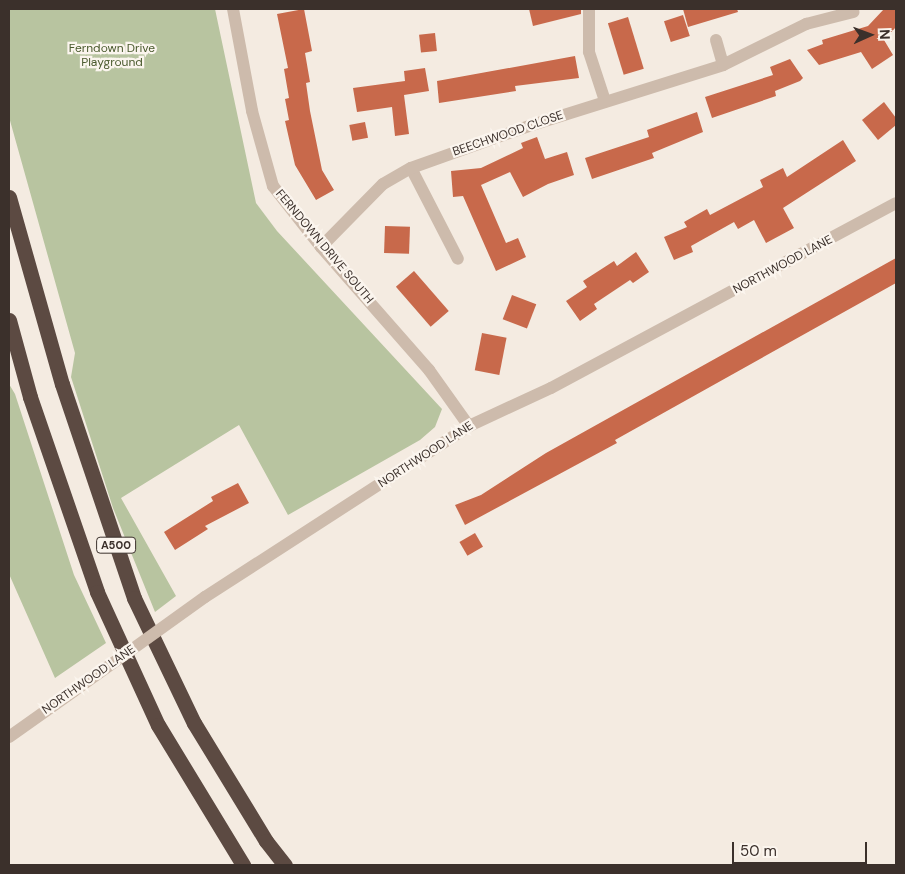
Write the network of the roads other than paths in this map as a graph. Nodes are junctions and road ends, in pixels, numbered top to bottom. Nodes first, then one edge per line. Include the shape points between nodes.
1 (234, 9) edge
2 (589, 9) edge
3 (853, 12) dead end
4 (716, 40) dead end
5 (724, 65) junction
6 (605, 102) junction
7 (411, 168) junction
8 (9, 198) edge
9 (896, 203) edge
10 (321, 247) junction
11 (458, 259) dead end
12 (9, 320) edge
13 (469, 426) junction
14 (9, 737) edge
15 (243, 865) edge
16 (285, 865) edge

1 - 10 street, FERNDOWN DRIVE SOUTH via 252,111 273,186
2 - 6 street via 589,52
3 - 5 street, BEECHWOOD CLOSE via 806,24
4 - 5 street
5 - 6 street, BEECHWOOD CLOSE
6 - 7 street, BEECHWOOD CLOSE
7 - 10 street, BEECHWOOD CLOSE via 383,184
7 - 11 street
8 - 16 highway, A500 via 62,384 134,598 194,723 266,841
9 - 13 street, NORTHWOOD LANE via 552,388
10 - 13 street, FERNDOWN DRIVE SOUTH via 429,370
12 - 15 highway, A500 via 30,397 98,592 158,725
13 - 14 street, NORTHWOOD LANE, bridge via 205,597

